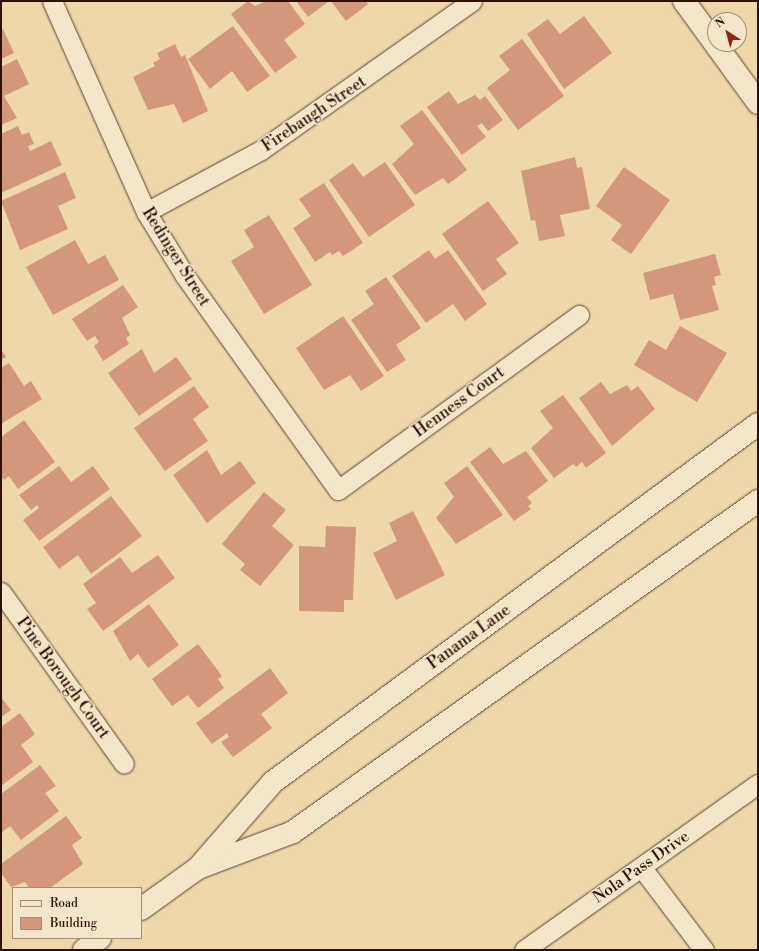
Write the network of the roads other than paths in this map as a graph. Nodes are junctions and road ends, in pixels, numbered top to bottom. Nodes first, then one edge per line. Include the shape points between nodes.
1 (52, 1) edge
2 (472, 1) edge
3 (684, 1) edge
4 (758, 103) edge
5 (146, 212) junction
6 (579, 315) dead end
7 (758, 424) edge
8 (338, 490) joint
9 (758, 501) edge
10 (1, 592) edge
11 (8, 616) edge
12 (124, 764) dead end
13 (758, 784) edge
14 (198, 868) junction
15 (642, 868) junction
16 (142, 908) edge
17 (99, 939) edge
18 (84, 950) edge
19 (524, 950) edge
20 (704, 950) edge

1 - 5 street, Redinger Street
2 - 5 street, Firebaugh Street via 261,150
3 - 4 main road
5 - 8 street, Redinger Street via 184,276
6 - 8 street, Henness Court
7 - 14 main road, Panama Lane via 273,782
9 - 14 main road, Panama Lane via 294,832
10 - 11 street, Pine Borough Court
11 - 12 street, Pine Borough Court
13 - 15 street, Nola Pass Drive
14 - 16 main road, Panama Lane
15 - 19 street, Nola Pass Drive
15 - 20 street
17 - 18 main road

